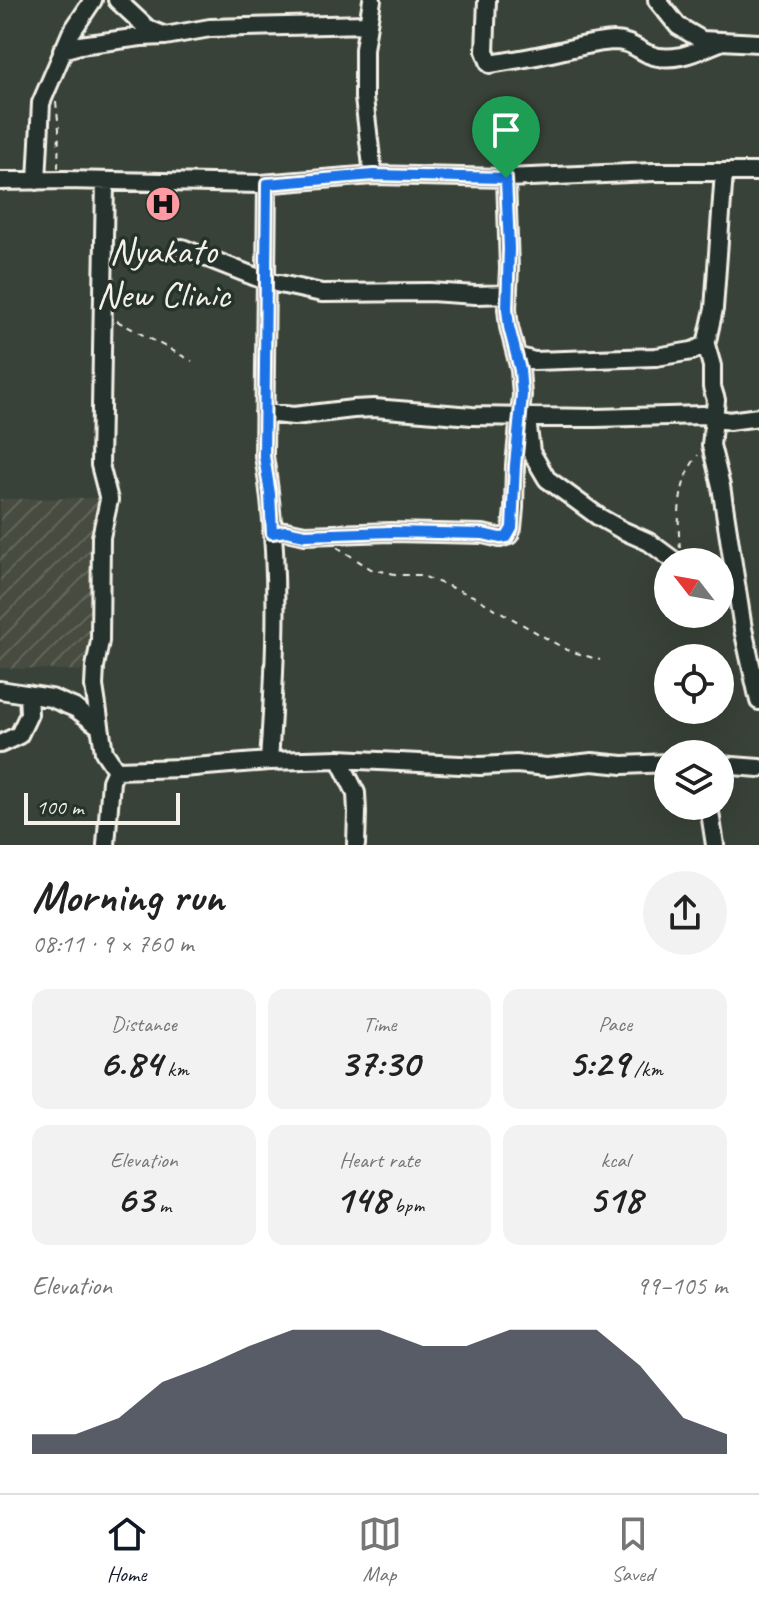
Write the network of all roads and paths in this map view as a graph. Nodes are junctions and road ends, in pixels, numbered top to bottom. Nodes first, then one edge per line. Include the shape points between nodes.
1 (93, 0) edge
2 (117, 0) edge
3 (372, 0) edge
4 (487, 0) edge
5 (657, 0) edge
6 (367, 24) junction
7 (165, 36) junction
8 (720, 42) junction
9 (759, 43) edge
10 (62, 50) junction
11 (53, 73) junction
12 (724, 172) junction
13 (759, 172) edge
14 (373, 175) junction
15 (506, 178) junction
16 (58, 180) junction
17 (0, 181) edge
18 (37, 181) junction
19 (105, 182) junction
20 (267, 184) junction
21 (182, 248) dead end
22 (266, 281) junction
23 (508, 294) junction
24 (103, 311) junction
25 (706, 345) junction
26 (517, 356) junction
27 (192, 361) dead end
28 (264, 413) junction
29 (523, 416) junction
30 (759, 417) edge
31 (714, 418) junction
32 (711, 438) junction
33 (272, 533) junction
34 (338, 548) dead end
35 (661, 548) edge
36 (678, 548) edge
37 (600, 660) dead end
38 (0, 690) edge
39 (28, 694) junction
40 (759, 701) edge
41 (100, 727) junction
42 (0, 744) edge
43 (339, 759) junction
44 (269, 761) junction
45 (654, 764) edge
46 (734, 766) edge
47 (759, 768) edge
48 (116, 770) junction
49 (711, 820) edge
50 (106, 845) edge
51 (356, 845) edge
52 (715, 845) edge

1 - 10 street
2 - 7 street via 148,29
3 - 6 street
4 - 8 street via 485,51 490,64 609,41 665,57
5 - 8 street via 678,26 702,40
6 - 7 street via 210,28
6 - 14 street via 364,98
7 - 10 street
8 - 9 street
10 - 11 street
11 - 16 path
11 - 18 street via 41,103
12 - 13 street
12 - 15 street
12 - 25 street via 714,309
14 - 15 street
14 - 20 street
15 - 23 street
16 - 18 street
16 - 19 street
17 - 18 street
19 - 20 street
19 - 24 street
20 - 22 street
21 - 22 street
22 - 23 street via 322,293
22 - 28 street
23 - 26 street
24 - 27 path
24 - 41 street via 100,465 109,500 101,537 100,641 94,678
25 - 26 street via 656,357 534,361
25 - 31 street
26 - 29 street
28 - 29 street via 294,416 374,408
28 - 33 street
29 - 31 street
29 - 33 street via 512,528 505,538
29 - 35 street via 531,452 547,479 599,517
30 - 31 street
31 - 32 street
32 - 36 path via 692,462 682,491
32 - 40 street
33 - 44 street via 275,675
34 - 37 path via 371,569 420,575 473,596 567,650
38 - 39 street
39 - 41 street via 75,708
39 - 42 street via 29,714 19,735
41 - 48 street via 104,752
43 - 44 street
43 - 45 street via 547,767
43 - 51 street via 356,793
44 - 48 street
46 - 47 street
48 - 50 street
49 - 52 street

